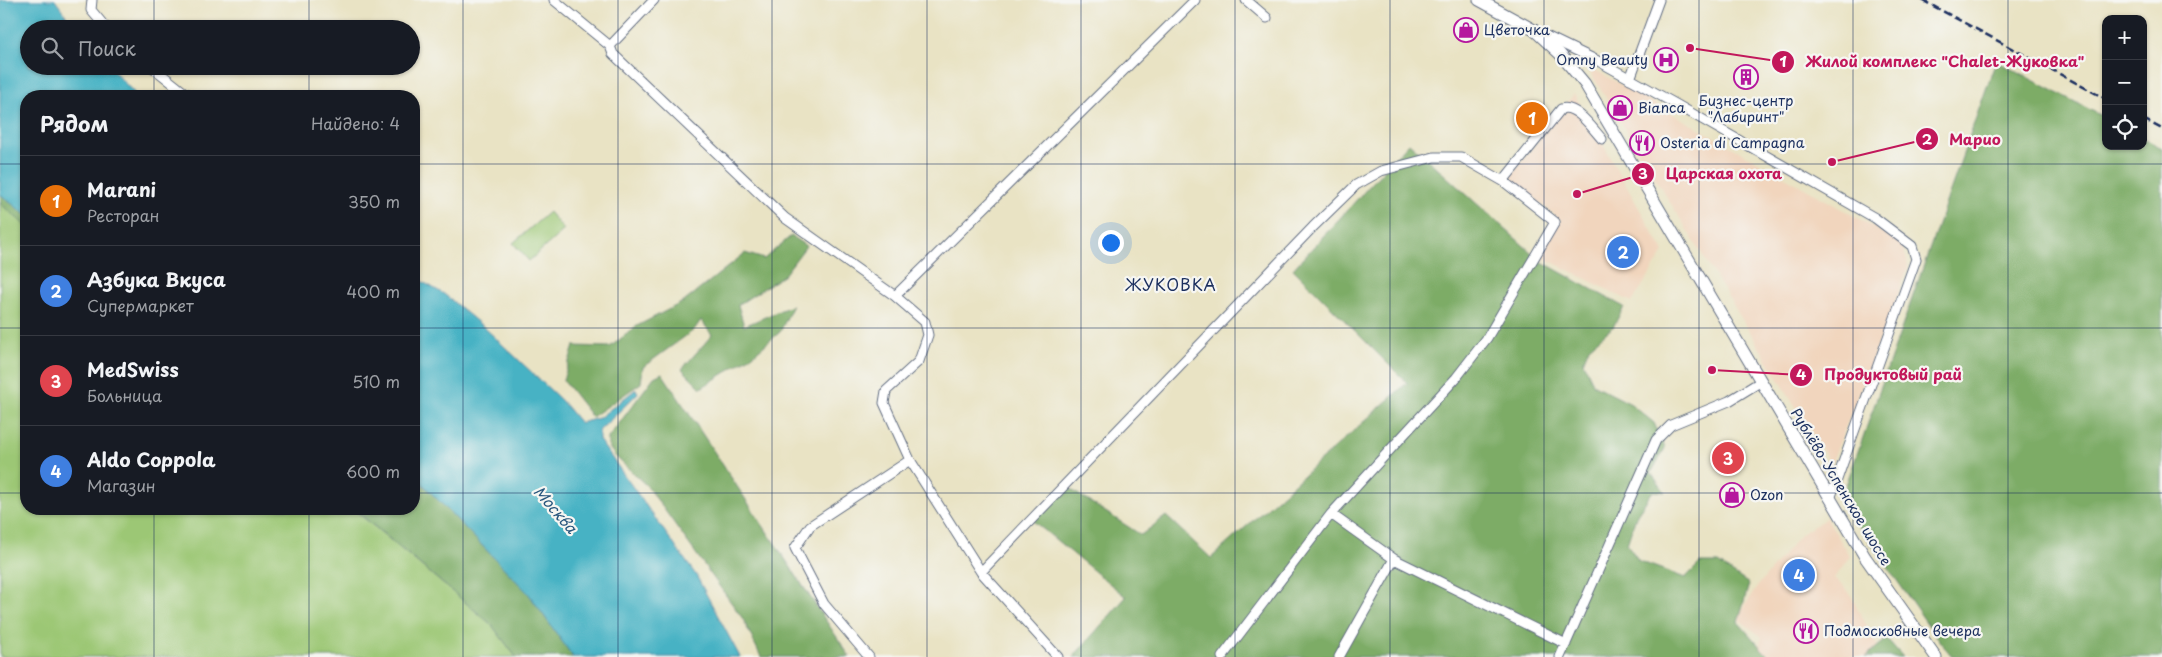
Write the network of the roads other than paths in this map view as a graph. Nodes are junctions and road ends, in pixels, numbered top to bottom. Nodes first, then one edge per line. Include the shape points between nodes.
1 (92, 0) edge
2 (554, 0) edge
3 (654, 0) edge
4 (1195, 0) edge
5 (1246, 0) edge
6 (1479, 0) edge
7 (1659, 0) edge
8 (1267, 18) dead end
9 (99, 20) edge
10 (1534, 30) junction
11 (610, 46) junction
12 (162, 75) edge
13 (1630, 79) junction
14 (181, 90) edge
15 (1606, 120) junction
16 (1504, 181) junction
17 (895, 296) junction
18 (1760, 382) junction
19 (910, 460) junction
20 (1830, 499) junction
21 (1330, 514) junction
22 (1394, 558) junction
23 (981, 572) junction
24 (1566, 644) junction
25 (869, 657) edge
26 (1058, 657) edge
27 (1222, 657) edge
28 (1339, 657) edge
29 (1560, 657) edge
30 (1936, 657) edge

1 - 9 street via 91,10
2 - 11 street
3 - 11 street
4 - 17 street
5 - 8 street
6 - 10 main road, Рублёво-Успенское шоссе
7 - 13 street
10 - 13 street
10 - 15 main road, Рублёво-Успенское шоссе via 1570,65
11 - 17 street via 613,54 784,218
12 - 14 street
13 - 20 street via 1875,218 1912,246 1916,259
15 - 16 street via 1602,139 1587,121 1571,109 1561,109
15 - 18 main road, Рублёво-Успенское шоссе
16 - 21 street via 1555,222 1487,338 1456,378
16 - 23 street via 1461,157 1443,157 1381,171 1356,185
17 - 19 street via 925,322 928,335 918,361 886,392 884,402
18 - 20 main road, Рублёво-Успенское шоссе
18 - 24 street via 1728,401 1671,426 1656,440
19 - 23 street
19 - 25 street via 810,526 795,548 824,604
20 - 30 main road, Рублёво-Успенское шоссе via 1871,566
21 - 22 street
21 - 27 street
22 - 24 street
22 - 28 street
23 - 26 street
24 - 29 street

